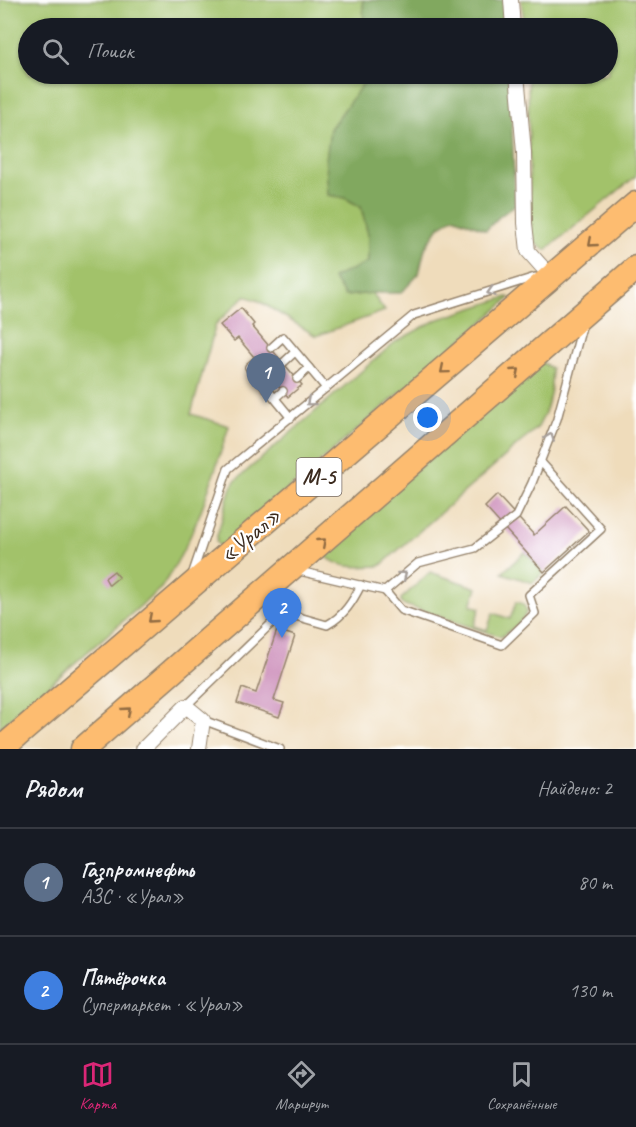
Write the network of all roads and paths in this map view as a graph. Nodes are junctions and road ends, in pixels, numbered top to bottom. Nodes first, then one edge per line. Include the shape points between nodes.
1 (511, 0) edge
2 (512, 18) edge
3 (518, 84) edge
4 (636, 204) edge
5 (636, 267) edge
6 (548, 274) junction
7 (586, 311) junction
8 (271, 348) dead end
9 (296, 352) junction
10 (257, 360) dead end
11 (283, 363) dead end
12 (309, 368) junction
13 (269, 374) dead end
14 (297, 379) dead end
15 (261, 381) junction
16 (326, 388) junction
17 (283, 391) dead end
18 (274, 398) junction
19 (291, 418) junction
20 (540, 461) junction
21 (290, 569) junction
22 (361, 585) junction
23 (187, 589) junction
24 (385, 591) junction
25 (186, 706) junction
26 (202, 720) junction
27 (1, 749) edge
28 (82, 749) edge
29 (143, 749) edge
30 (199, 749) edge
31 (280, 749) edge

1 - 2 street
3 - 6 street via 528,251
4 -> 6 highway, «Урал» / М-5
5 - 7 highway, М-5
6 -> 16 lane via 414,315
6 -> 23 highway, «Урал» / М-5
20 -> 7 lane via 557,419
21 -> 7 highway, М-5
8 - 9 lane via 283,337
9 - 11 lane
9 - 12 lane
10 - 15 lane via 249,367
12 - 14 lane
12 - 16 lane
13 - 15 lane
15 - 18 lane
16 -> 19 lane
17 - 18 lane
18 - 19 lane
19 - 23 lane via 228,469
24 -> 20 lane via 418,562 475,548 503,527 516,516
20 - 24 lane via 601,529 529,595 535,613 502,645 401,610
21 - 22 lane
28 -> 21 highway, М-5
22 - 24 lane
22 - 25 lane via 337,620 327,625 292,615 277,618
23 -> 27 highway, «Урал» / М-5
25 - 26 street
25 - 29 street
26 - 30 street
26 - 31 lane

